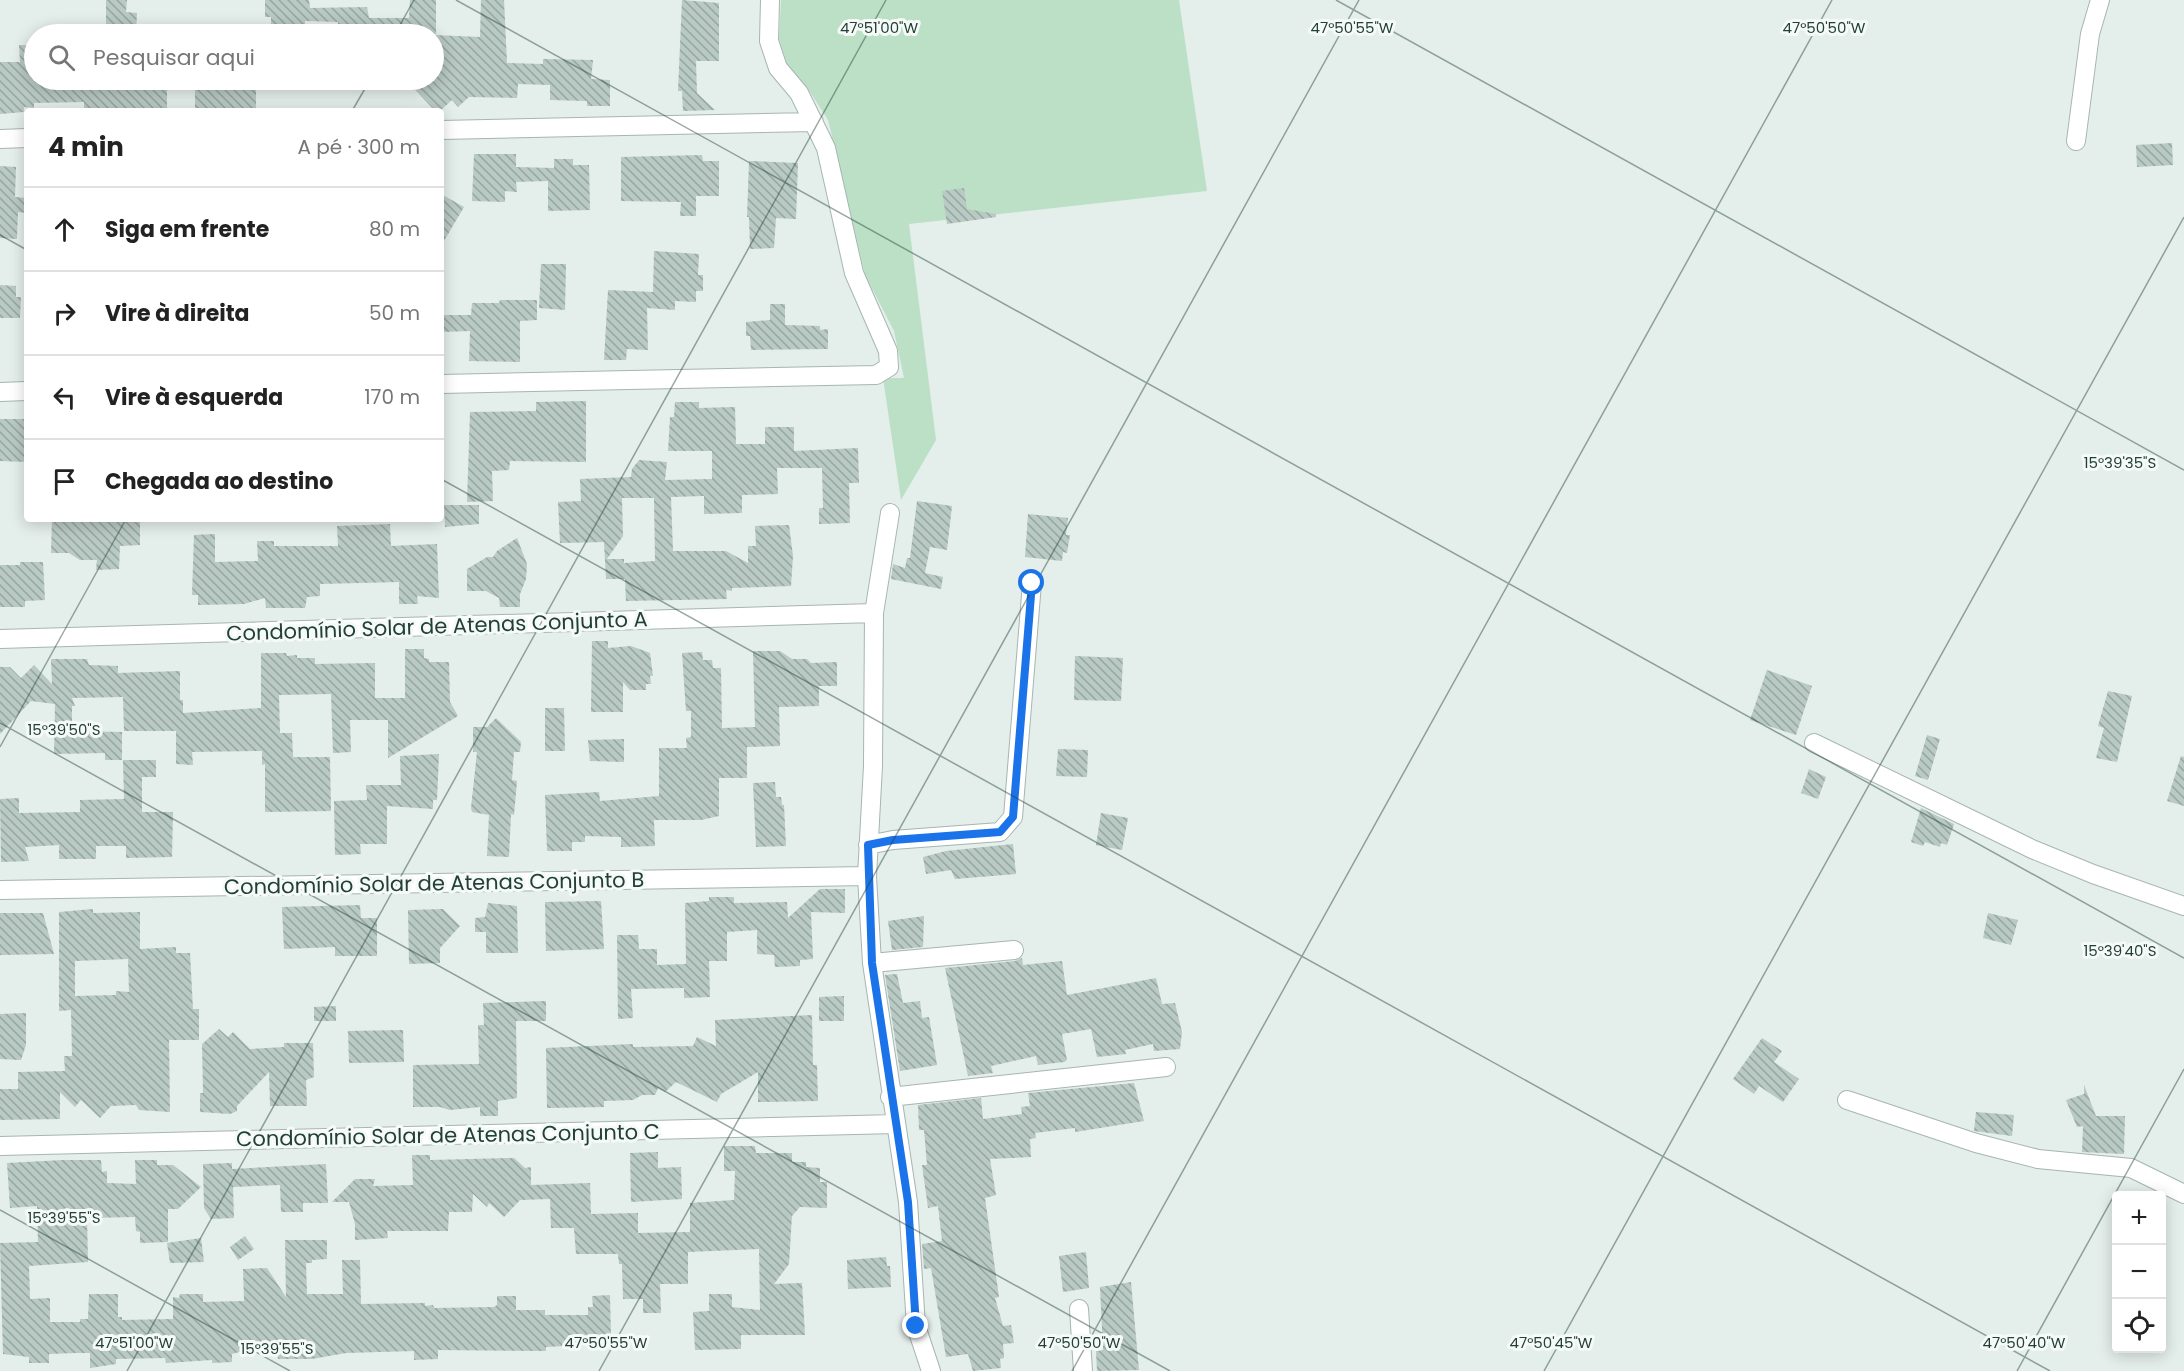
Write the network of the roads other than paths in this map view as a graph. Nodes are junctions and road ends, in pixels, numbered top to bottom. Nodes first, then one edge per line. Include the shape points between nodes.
1 (770, 0) edge
2 (2100, 0) edge
3 (814, 122) junction
4 (444, 130) edge
5 (24, 138) edge
6 (0, 139) edge
7 (2076, 141) dead end
8 (444, 384) edge
9 (0, 392) edge
10 (24, 392) edge
11 (890, 513) dead end
12 (1032, 583) dead end
13 (874, 613) junction
14 (0, 639) edge
15 (1814, 743) dead end
16 (868, 845) junction
17 (867, 876) junction
18 (0, 890) edge
19 (2184, 906) edge
20 (1014, 950) dead end
21 (872, 963) junction
22 (1166, 1067) dead end
23 (890, 1097) junction
24 (1847, 1100) dead end
25 (896, 1124) junction
26 (0, 1146) edge
27 (2184, 1194) edge
28 (1079, 1309) dead end
29 (931, 1371) edge
30 (1083, 1371) edge

1 - 3 street via 769,41 778,68 799,93
2 - 7 street via 2090,34
3 - 4 street
3 - 8 street via 826,148 854,273 888,351 890,367 876,375
5 - 6 street
9 - 10 street
11 - 13 street
12 - 16 street via 1013,817 1000,832
13 - 14 street, Condomínio Solar de Atenas Conjunto A
13 - 16 street
15 - 19 street via 2032,849
16 - 17 street
17 - 18 street, Condomínio Solar de Atenas Conjunto B
17 - 21 street
20 - 21 street
21 - 23 street
22 - 23 street
23 - 25 street
24 - 27 street via 1976,1143 2038,1159 2131,1168
25 - 26 street, Condomínio Solar de Atenas Conjunto C
25 - 29 street via 908,1202 916,1326
28 - 30 street

